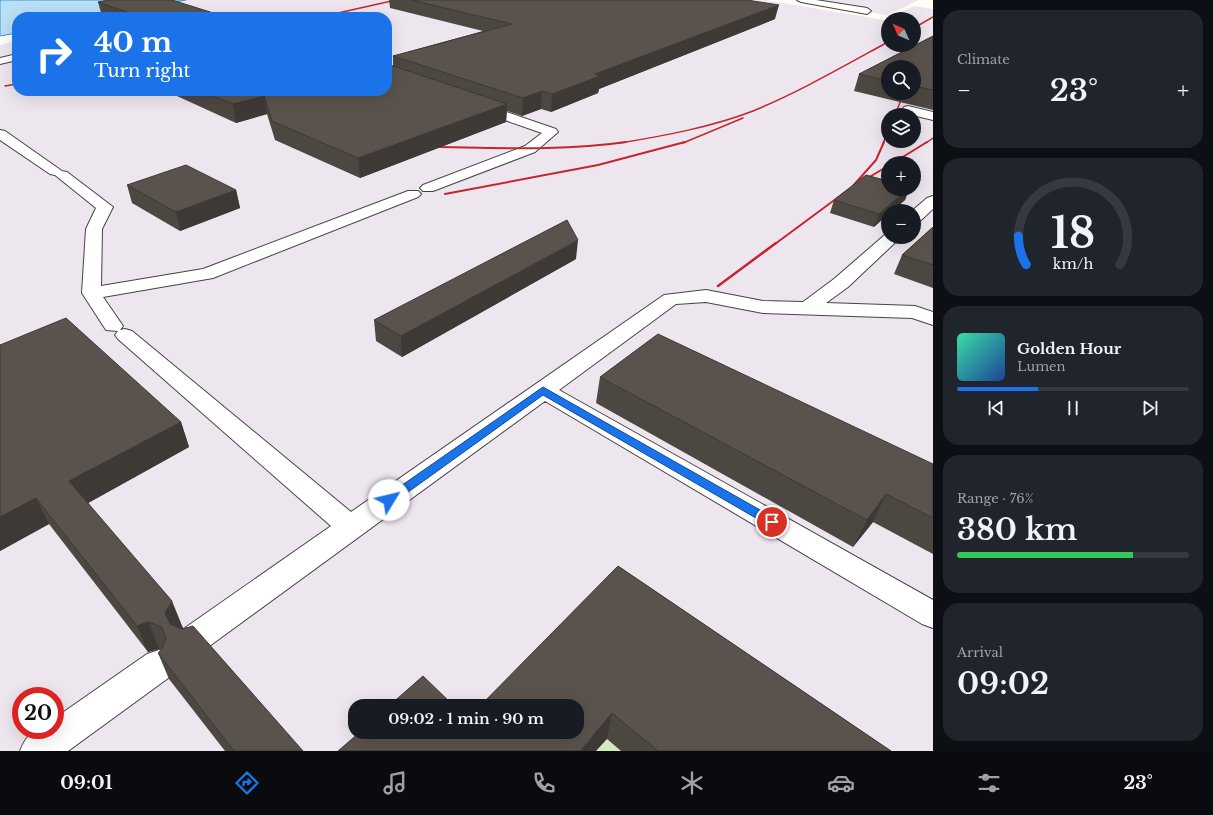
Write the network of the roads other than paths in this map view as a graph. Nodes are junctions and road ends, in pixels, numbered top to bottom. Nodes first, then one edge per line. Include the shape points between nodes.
1 (801, 0) edge
2 (866, 11) dead end
3 (12, 58) edge
4 (0, 61) edge
5 (464, 102) edge
6 (921, 113) edge
7 (933, 116) edge
8 (0, 134) edge
9 (933, 201) edge
10 (921, 212) edge
11 (885, 244) edge
12 (91, 293) junction
13 (808, 308) junction
14 (933, 318) edge
15 (543, 390) junction
16 (350, 528) junction
17 (933, 615) edge
18 (193, 640) edge
19 (159, 665) edge
20 (38, 751) edge

1 - 2 street
3 - 4 street
5 - 12 street via 551,132 530,149 207,274
6 - 7 street
8 - 12 street via 105,207 94,229
9 - 10 street
11 - 13 street via 842,283
12 - 16 street via 119,331
13 - 14 street via 915,312
13 - 15 street via 763,307 706,296 671,299
15 - 16 street
15 - 17 street
16 - 18 street
19 - 20 street

